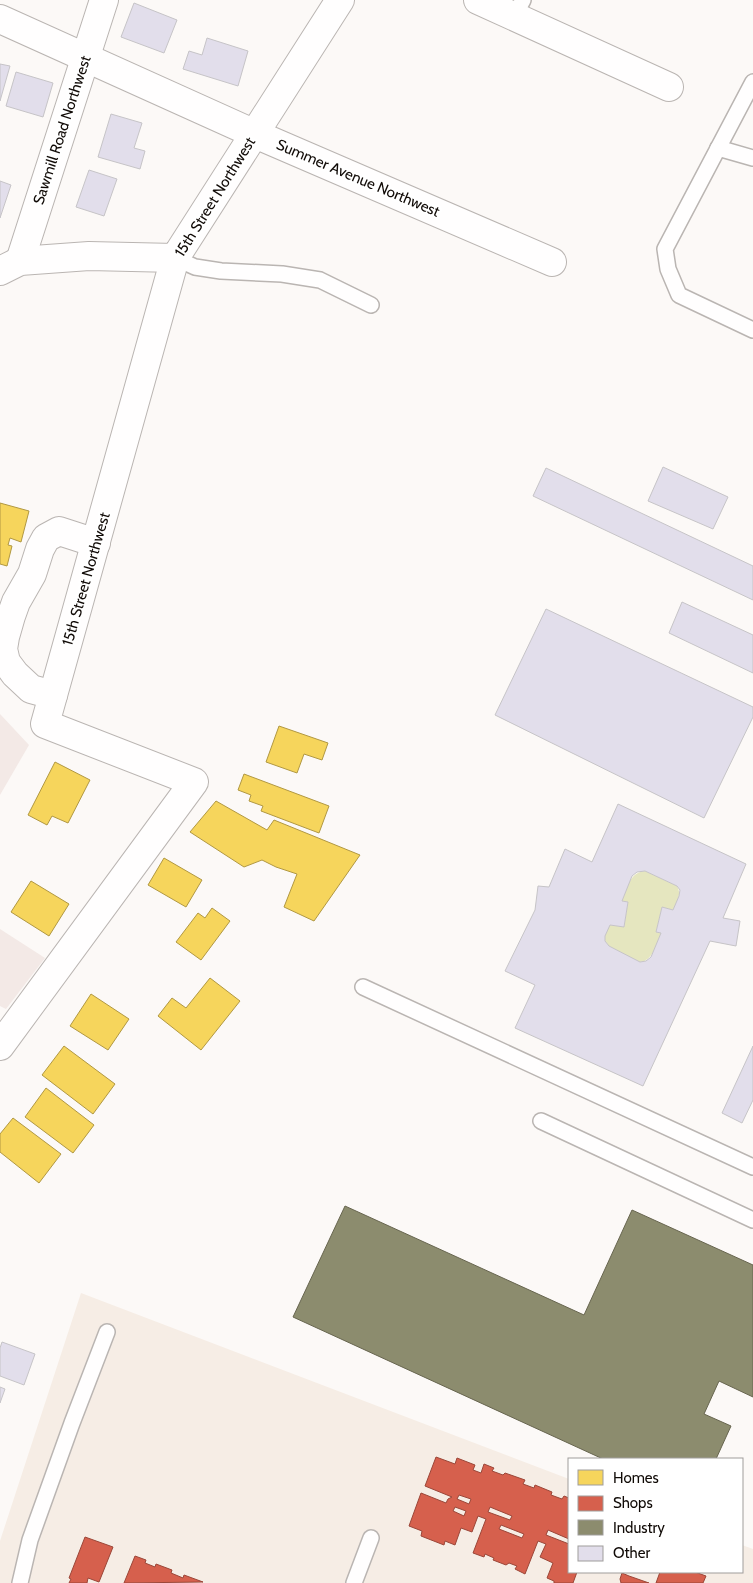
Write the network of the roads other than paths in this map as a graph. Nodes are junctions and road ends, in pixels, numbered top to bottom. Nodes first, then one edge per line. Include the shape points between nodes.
1 (104, 0) edge
2 (340, 0) edge
3 (478, 0) edge
4 (519, 8) edge
5 (0, 19) edge
6 (85, 56) junction
7 (753, 82) edge
8 (669, 87) dead end
9 (255, 134) junction
10 (718, 148) junction
11 (753, 158) edge
12 (175, 258) junction
13 (552, 262) dead end
14 (10, 266) edge
15 (371, 305) dead end
16 (753, 330) edge
17 (96, 543) junction
18 (53, 695) junction
19 (363, 988) dead end
20 (0, 1046) edge
21 (541, 1121) dead end
22 (753, 1167) edge
23 (753, 1220) edge
24 (107, 1332) dead end
25 (371, 1538) dead end
26 (20, 1583) edge
27 (354, 1583) edge

1 - 6 street, Sawmill Road Northwest
2 - 9 street, 15th Street Northwest
3 - 4 street
4 - 8 street
5 - 6 street, Summer Avenue Northwest
6 - 9 street, Summer Avenue Northwest
6 - 14 street, Sawmill Road Northwest
7 - 10 lane
9 - 12 street, 15th Street Northwest
9 - 13 street, Summer Avenue Northwest
10 - 11 lane
10 - 16 lane via 665,249 668,269 679,295
12 - 14 street, Sawmill Road Northwest via 89,256
12 - 15 lane via 195,267 221,271 282,274 320,280
12 - 17 street, 15th Street Northwest
17 - 18 street, 15th Street Northwest
17 - 18 street via 59,531 46,538 32,574 16,602 7,630 3,649 10,668 32,689
18 - 20 street, 15th Street Northwest via 45,724 194,782
19 - 22 lane
21 - 23 lane
24 - 26 lane via 30,1540
25 - 27 lane

